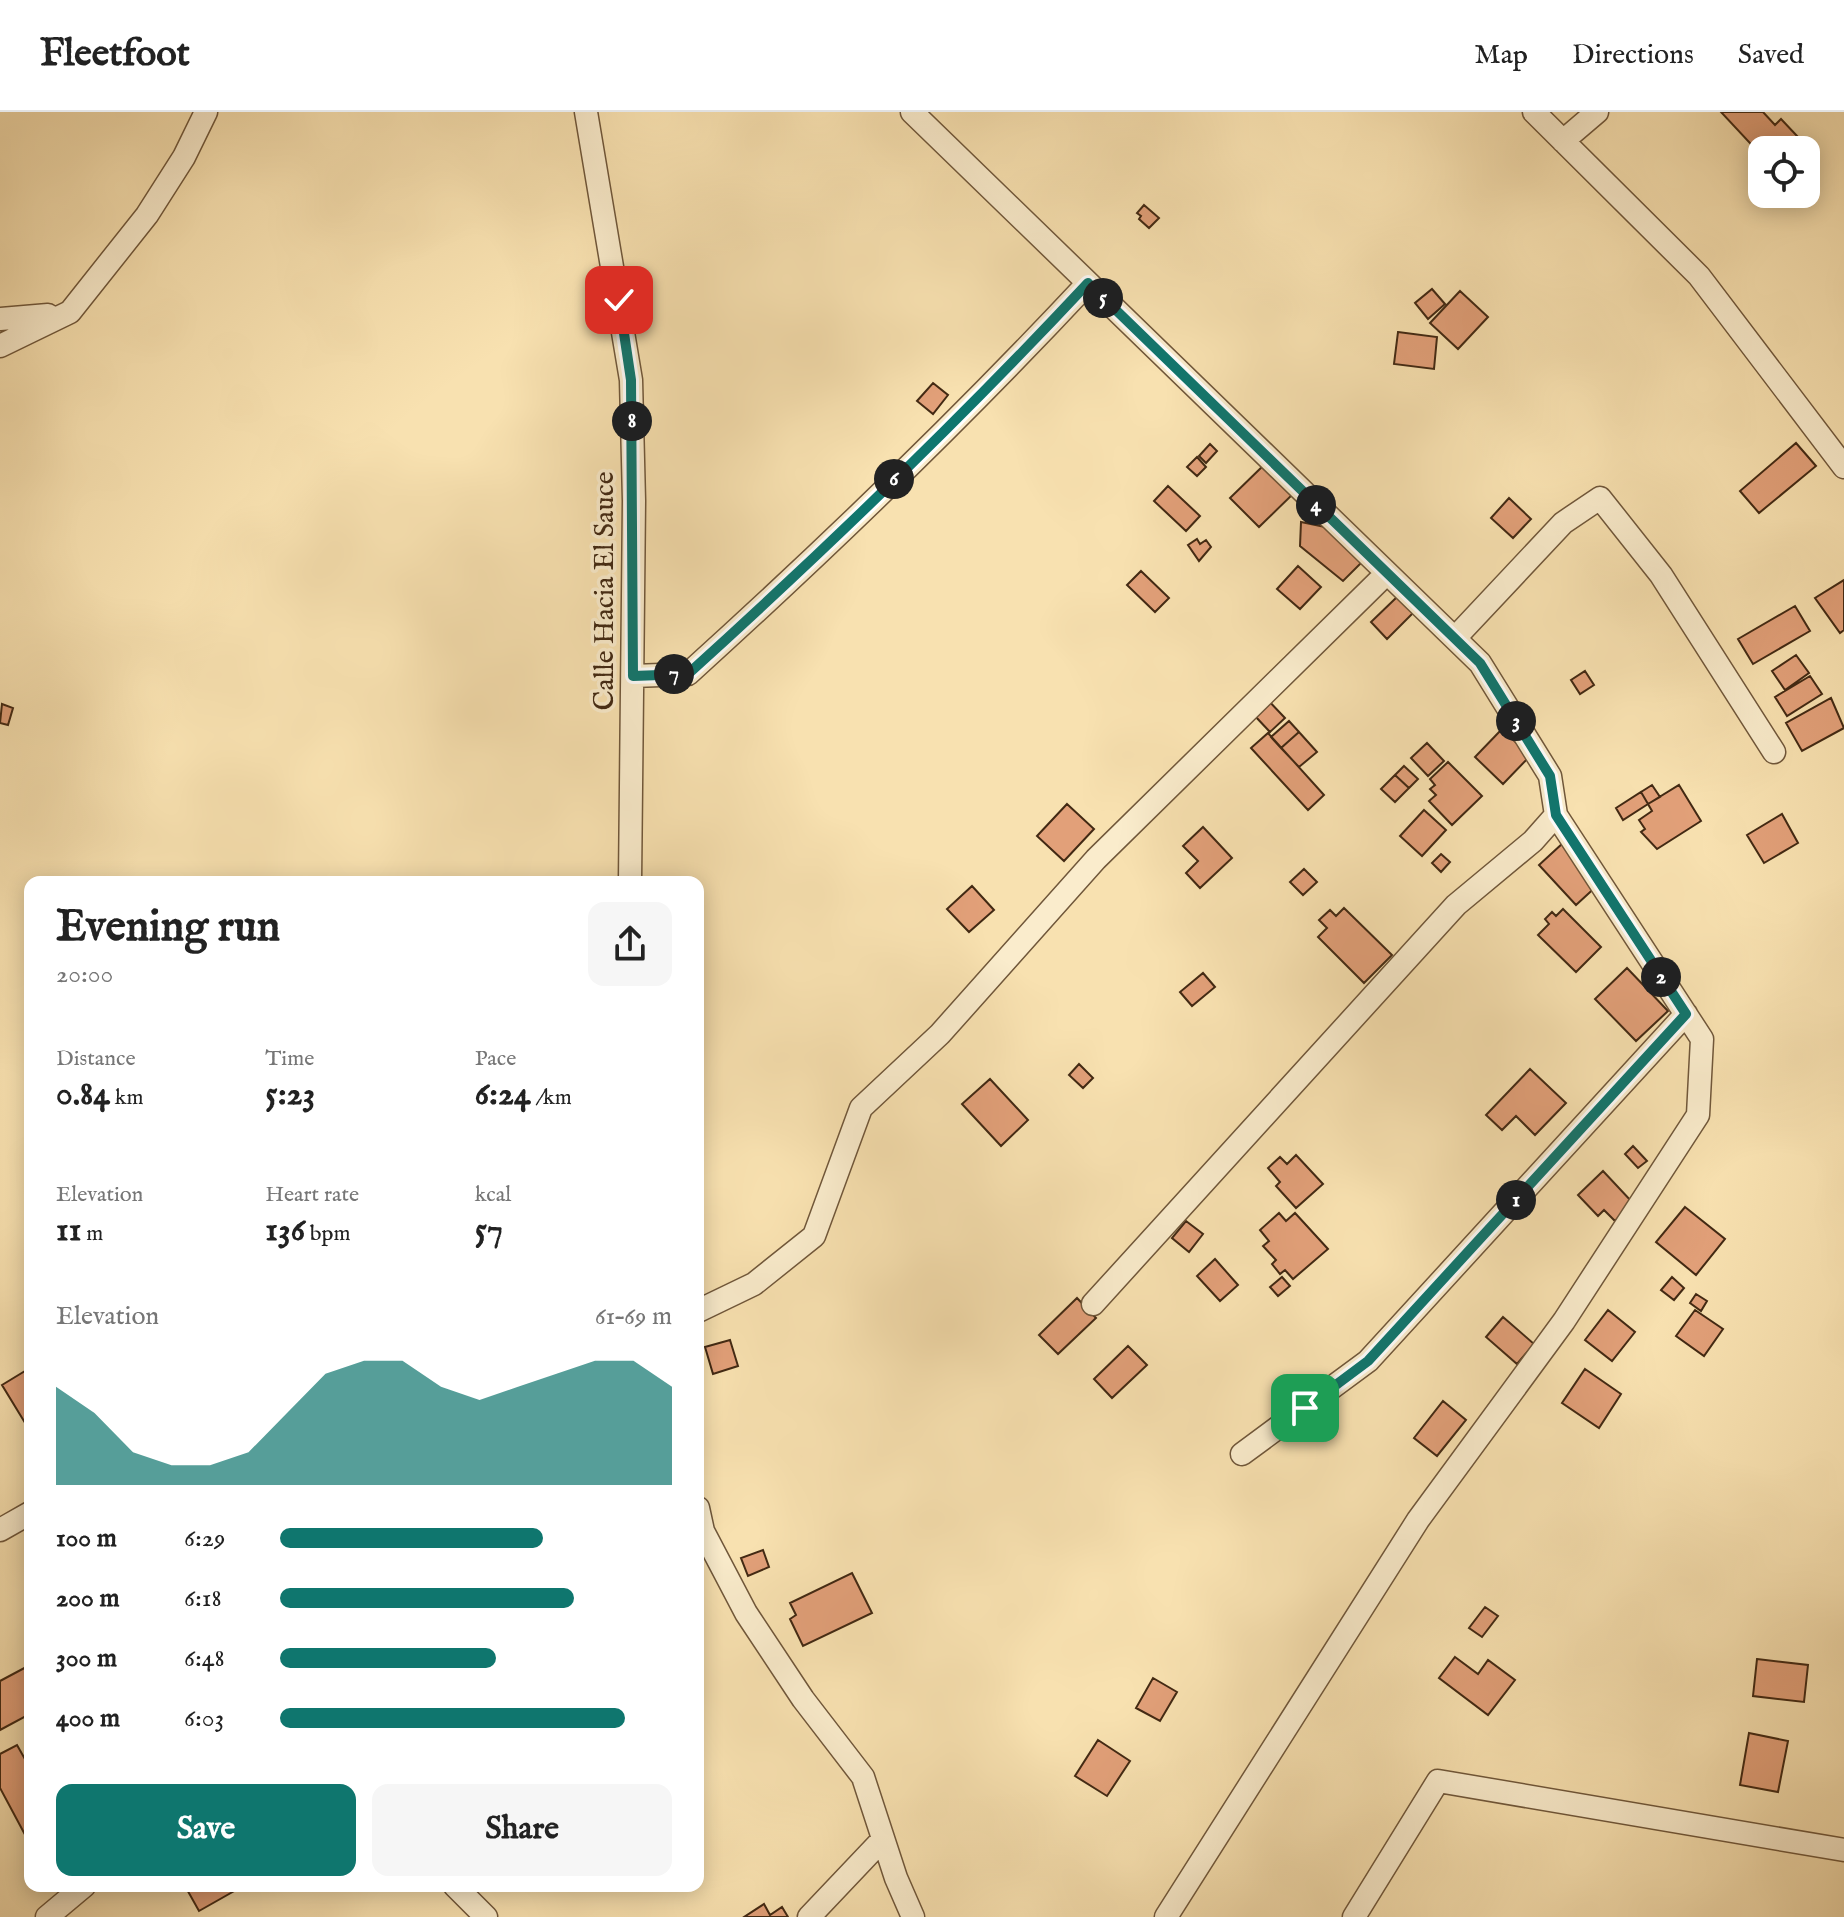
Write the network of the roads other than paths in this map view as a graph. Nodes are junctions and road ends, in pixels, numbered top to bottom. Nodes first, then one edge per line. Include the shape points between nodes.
1 (206, 112) edge
2 (586, 112) edge
3 (912, 112) edge
4 (1534, 112) edge
5 (1597, 112) edge
6 (1563, 141) junction
7 (1088, 283) junction
8 (70, 312) junction
9 (0, 319) edge
10 (0, 346) edge
11 (1843, 465) edge
12 (1387, 573) junction
13 (1455, 638) junction
14 (633, 676) junction
15 (1774, 752) dead end
16 (1556, 815) junction
17 (630, 876) edge
18 (1686, 1014) junction
19 (1093, 1304) dead end
20 (704, 1308) edge
21 (1242, 1454) dead end
22 (24, 1516) edge
23 (0, 1530) edge
24 (704, 1533) edge
25 (883, 1839) junction
26 (1844, 1850) edge
27 (77, 1892) edge
28 (461, 1892) edge
29 (47, 1917) edge
30 (486, 1917) edge
31 (809, 1917) edge
32 (913, 1917) edge
33 (1166, 1917) edge
34 (1354, 1917) edge

1 - 8 street via 147,215
2 - 14 street, Calle Hacia El Sauce via 631,380
3 - 7 street
4 - 6 street
5 - 6 street
6 - 11 street via 1699,276
7 - 12 street
7 - 14 street via 816,556 688,674
8 - 9 street
8 - 10 street
12 - 13 street
12 - 20 street via 1096,859 940,1034 861,1108 814,1236 754,1284
13 - 15 street via 1563,523 1600,498 1661,575
13 - 16 street via 1480,663 1550,776
14 - 17 street, Calle Hacia El Sauce
16 - 18 street
16 - 19 street via 1456,905
18 - 21 street via 1368,1361
18 - 33 street via 1702,1039 1698,1115 1564,1321 1418,1520
22 - 23 street
24 - 25 street via 746,1613 863,1777
25 - 31 street
25 - 32 street
26 - 34 street via 1438,1781
27 - 29 street
28 - 30 street

